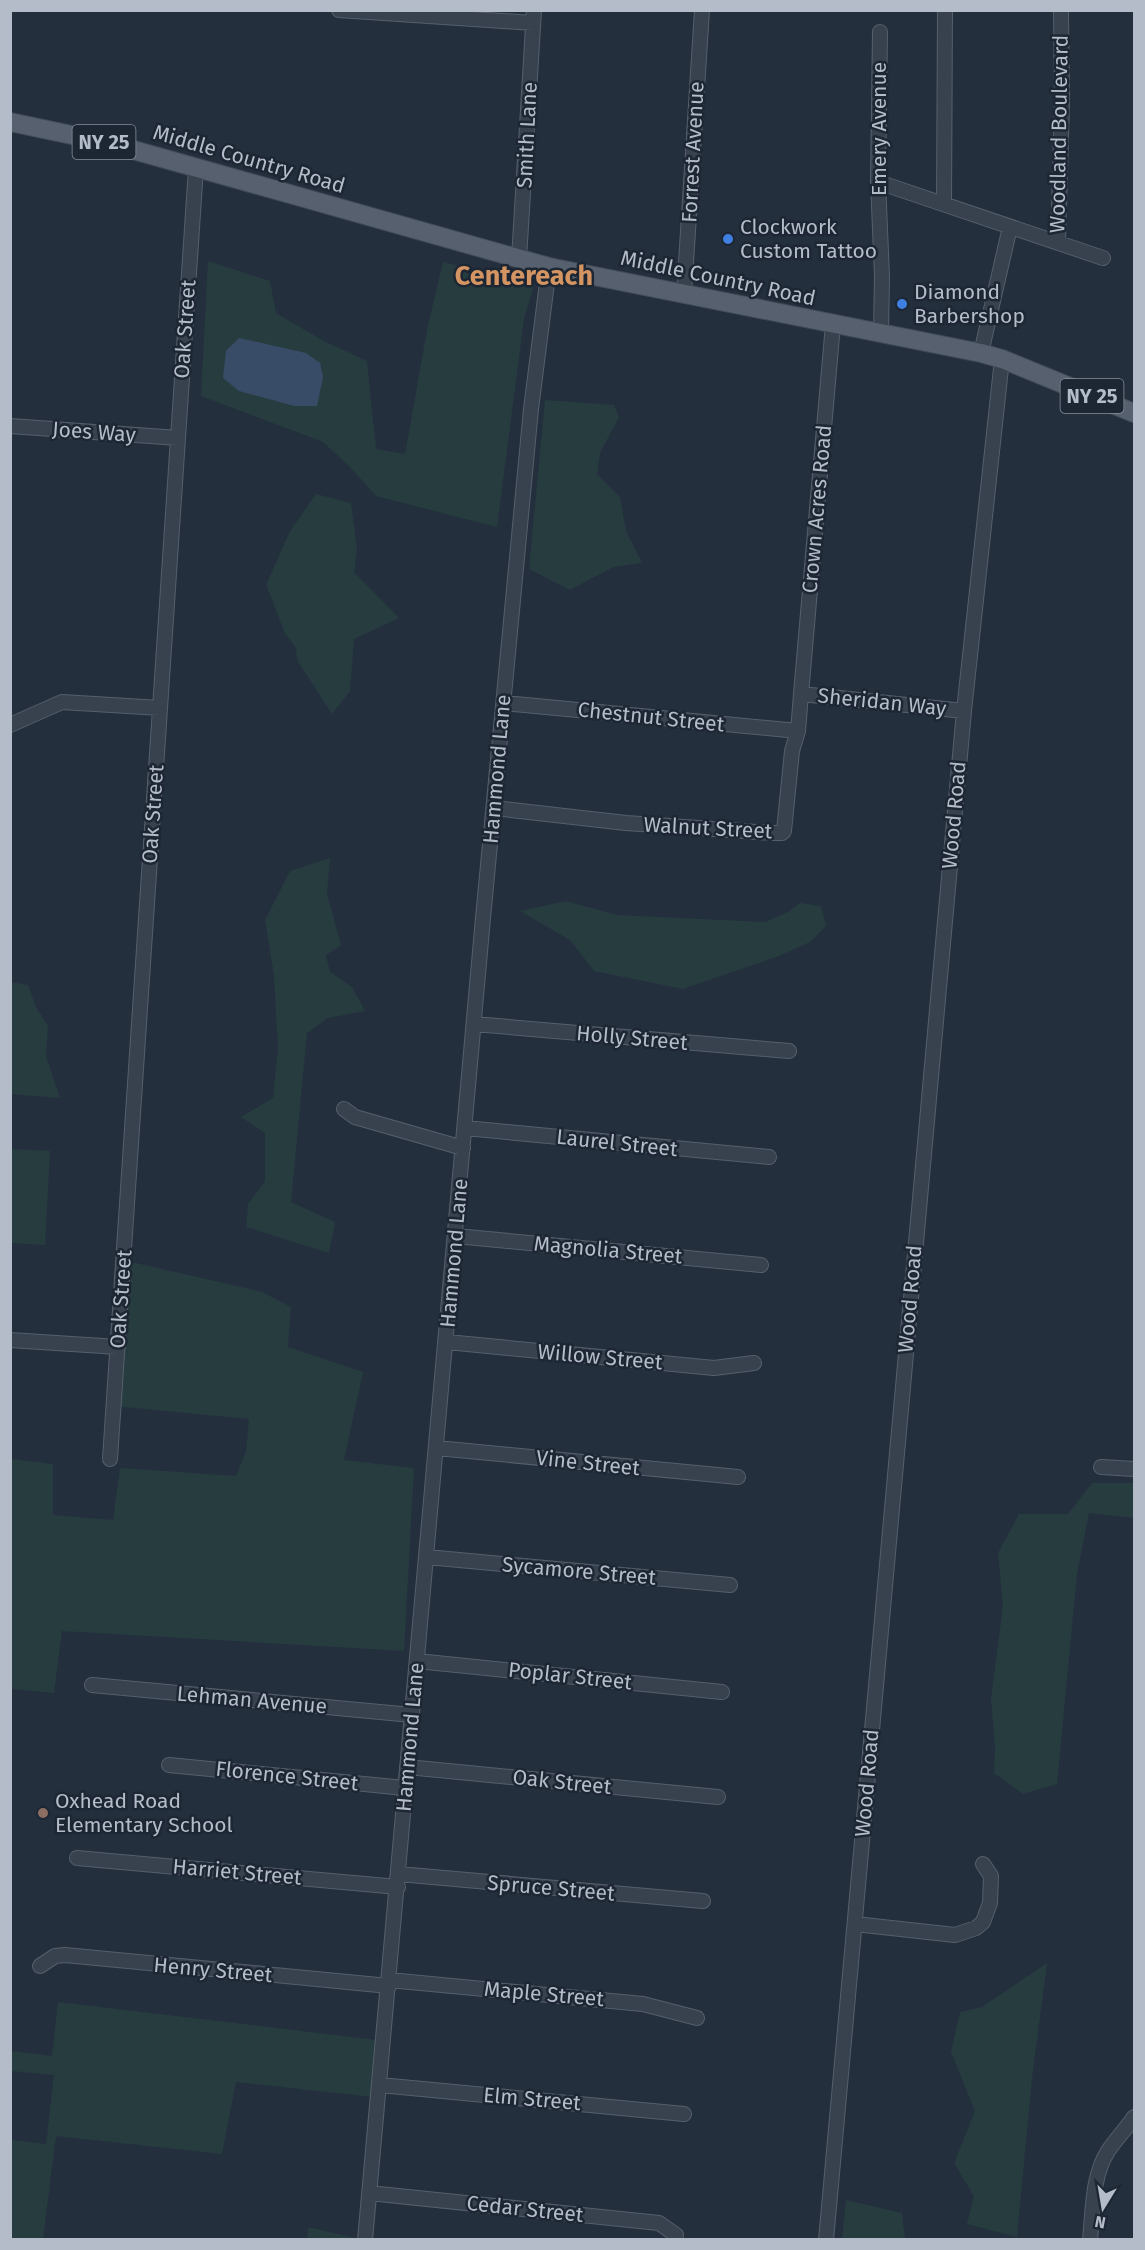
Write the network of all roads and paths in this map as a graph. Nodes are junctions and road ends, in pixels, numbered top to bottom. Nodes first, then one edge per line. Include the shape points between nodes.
1 (339, 10) edge
2 (702, 10) edge
3 (945, 10) edge
4 (1061, 10) edge
5 (435, 14) edge
6 (534, 17) edge
7 (879, 32) dead end
8 (10, 122) edge
9 (196, 168) junction
10 (878, 182) junction
11 (944, 204) junction
12 (1010, 227) junction
13 (1058, 243) junction
14 (1103, 258) dead end
15 (519, 259) junction
16 (549, 267) junction
17 (684, 294) junction
18 (833, 324) junction
19 (881, 333) junction
20 (981, 353) junction
21 (1002, 359) junction
22 (1134, 413) edge
23 (10, 426) edge
24 (178, 438) junction
25 (801, 694) junction
26 (504, 703) junction
27 (160, 708) junction
28 (964, 711) junction
29 (10, 725) edge
30 (798, 731) junction
31 (494, 808) junction
32 (474, 1024) junction
33 (789, 1051) dead end
34 (344, 1109) dead end
35 (465, 1128) junction
36 (463, 1148) junction
37 (769, 1157) dead end
38 (456, 1236) junction
39 (761, 1265) dead end
40 (10, 1340) edge
41 (447, 1342) junction
42 (118, 1347) junction
43 (754, 1363) dead end
44 (437, 1448) junction
45 (110, 1459) dead end
46 (1101, 1467) dead end
47 (1134, 1468) edge
48 (738, 1477) dead end
49 (427, 1557) junction
50 (730, 1586) dead end
51 (417, 1661) junction
52 (92, 1685) dead end
53 (722, 1692) dead end
54 (412, 1715) junction
55 (169, 1765) dead end
56 (406, 1767) junction
57 (405, 1788) junction
58 (718, 1797) dead end
59 (77, 1858) dead end
60 (983, 1864) dead end
61 (399, 1880) junction
62 (703, 1901) dead end
63 (855, 1924) junction
64 (40, 1966) dead end
65 (389, 1983) junction
66 (697, 2018) dead end
67 (380, 2085) junction
68 (684, 2114) dead end
69 (1134, 2117) edge
70 (1130, 2133) edge
71 (369, 2193) junction
72 (676, 2235) dead end
73 (365, 2240) edge
74 (826, 2240) edge
75 (1090, 2240) edge

1 - 5 street
2 - 17 street, Forrest Avenue
3 - 11 street
4 - 13 street, Woodland Boulevard
5 - 6 street
6 - 15 street, Smith Lane
7 - 10 street, Emery Avenue
8 - 9 main road, Middle Country Road / NY 25 via 105,142
9 - 15 main road, Middle Country Road / NY 25
9 - 24 street, Oak Street
10 - 11 street, Woodland Boulevard
10 - 19 street, Emery Avenue
11 - 12 street, Woodland Boulevard
12 - 13 street, Woodland Boulevard
12 - 20 street
13 - 14 street
15 - 16 main road, Middle Country Road / NY 25
16 - 17 main road, Middle Country Road / NY 25
16 - 26 street, Hammond Lane via 531,409
17 - 18 main road, Middle Country Road / NY 25
18 - 19 main road, Middle Country Road / NY 25
18 - 25 street, Crown Acres Road
19 - 20 main road, Middle Country Road / NY 25
20 - 21 main road, Middle Country Road / NY 25
21 - 22 main road, Middle Country Road / NY 25
21 - 28 street, Wood Road
23 - 24 street, Joes Way
24 - 27 street, Oak Street
25 - 28 street, Sheridan Way
25 - 30 street, Walnut Street
26 - 30 street, Chestnut Street
26 - 31 street, Hammond Lane
27 - 29 street via 62,702
27 - 42 street, Oak Street
28 - 63 street, Wood Road
30 - 31 street, Walnut Street via 782,833 626,824
31 - 32 street, Hammond Lane
32 - 33 street, Holly Street
32 - 35 street, Hammond Lane
34 - 36 street via 355,1117
35 - 36 street, Hammond Lane
35 - 37 street, Laurel Street
36 - 38 street, Hammond Lane
38 - 39 street, Magnolia Street
38 - 41 street, Hammond Lane
40 - 42 street
41 - 43 street, Willow Street via 714,1368
41 - 44 street, Hammond Lane
42 - 45 street, Oak Street
44 - 48 street, Vine Street
44 - 49 street, Hammond Lane
46 - 47 street
49 - 50 street, Sycamore Street
49 - 51 street, Hammond Lane
51 - 53 street, Poplar Street
51 - 54 street, Hammond Lane
52 - 54 street, Lehman Avenue
54 - 56 street, Hammond Lane
55 - 57 street, Florence Street
56 - 57 street, Hammond Lane
56 - 58 street, Oak Street
57 - 61 street, Hammond Lane
59 - 61 street, Harriet Street
60 - 63 street via 991,1876 990,1903 976,1928 955,1935
61 - 62 street, Spruce Street
61 - 65 street, Hammond Lane
63 - 74 street, Wood Road
64 - 65 street, Henry Street via 64,1955
65 - 66 street, Maple Street via 643,2004
65 - 67 street, Hammond Lane
67 - 68 street, Elm Street
67 - 71 street, Hammond Lane
69 - 70 street
70 - 75 street via 1108,2152 1100,2168
71 - 72 street, Cedar Street via 659,2223
71 - 73 street, Hammond Lane

